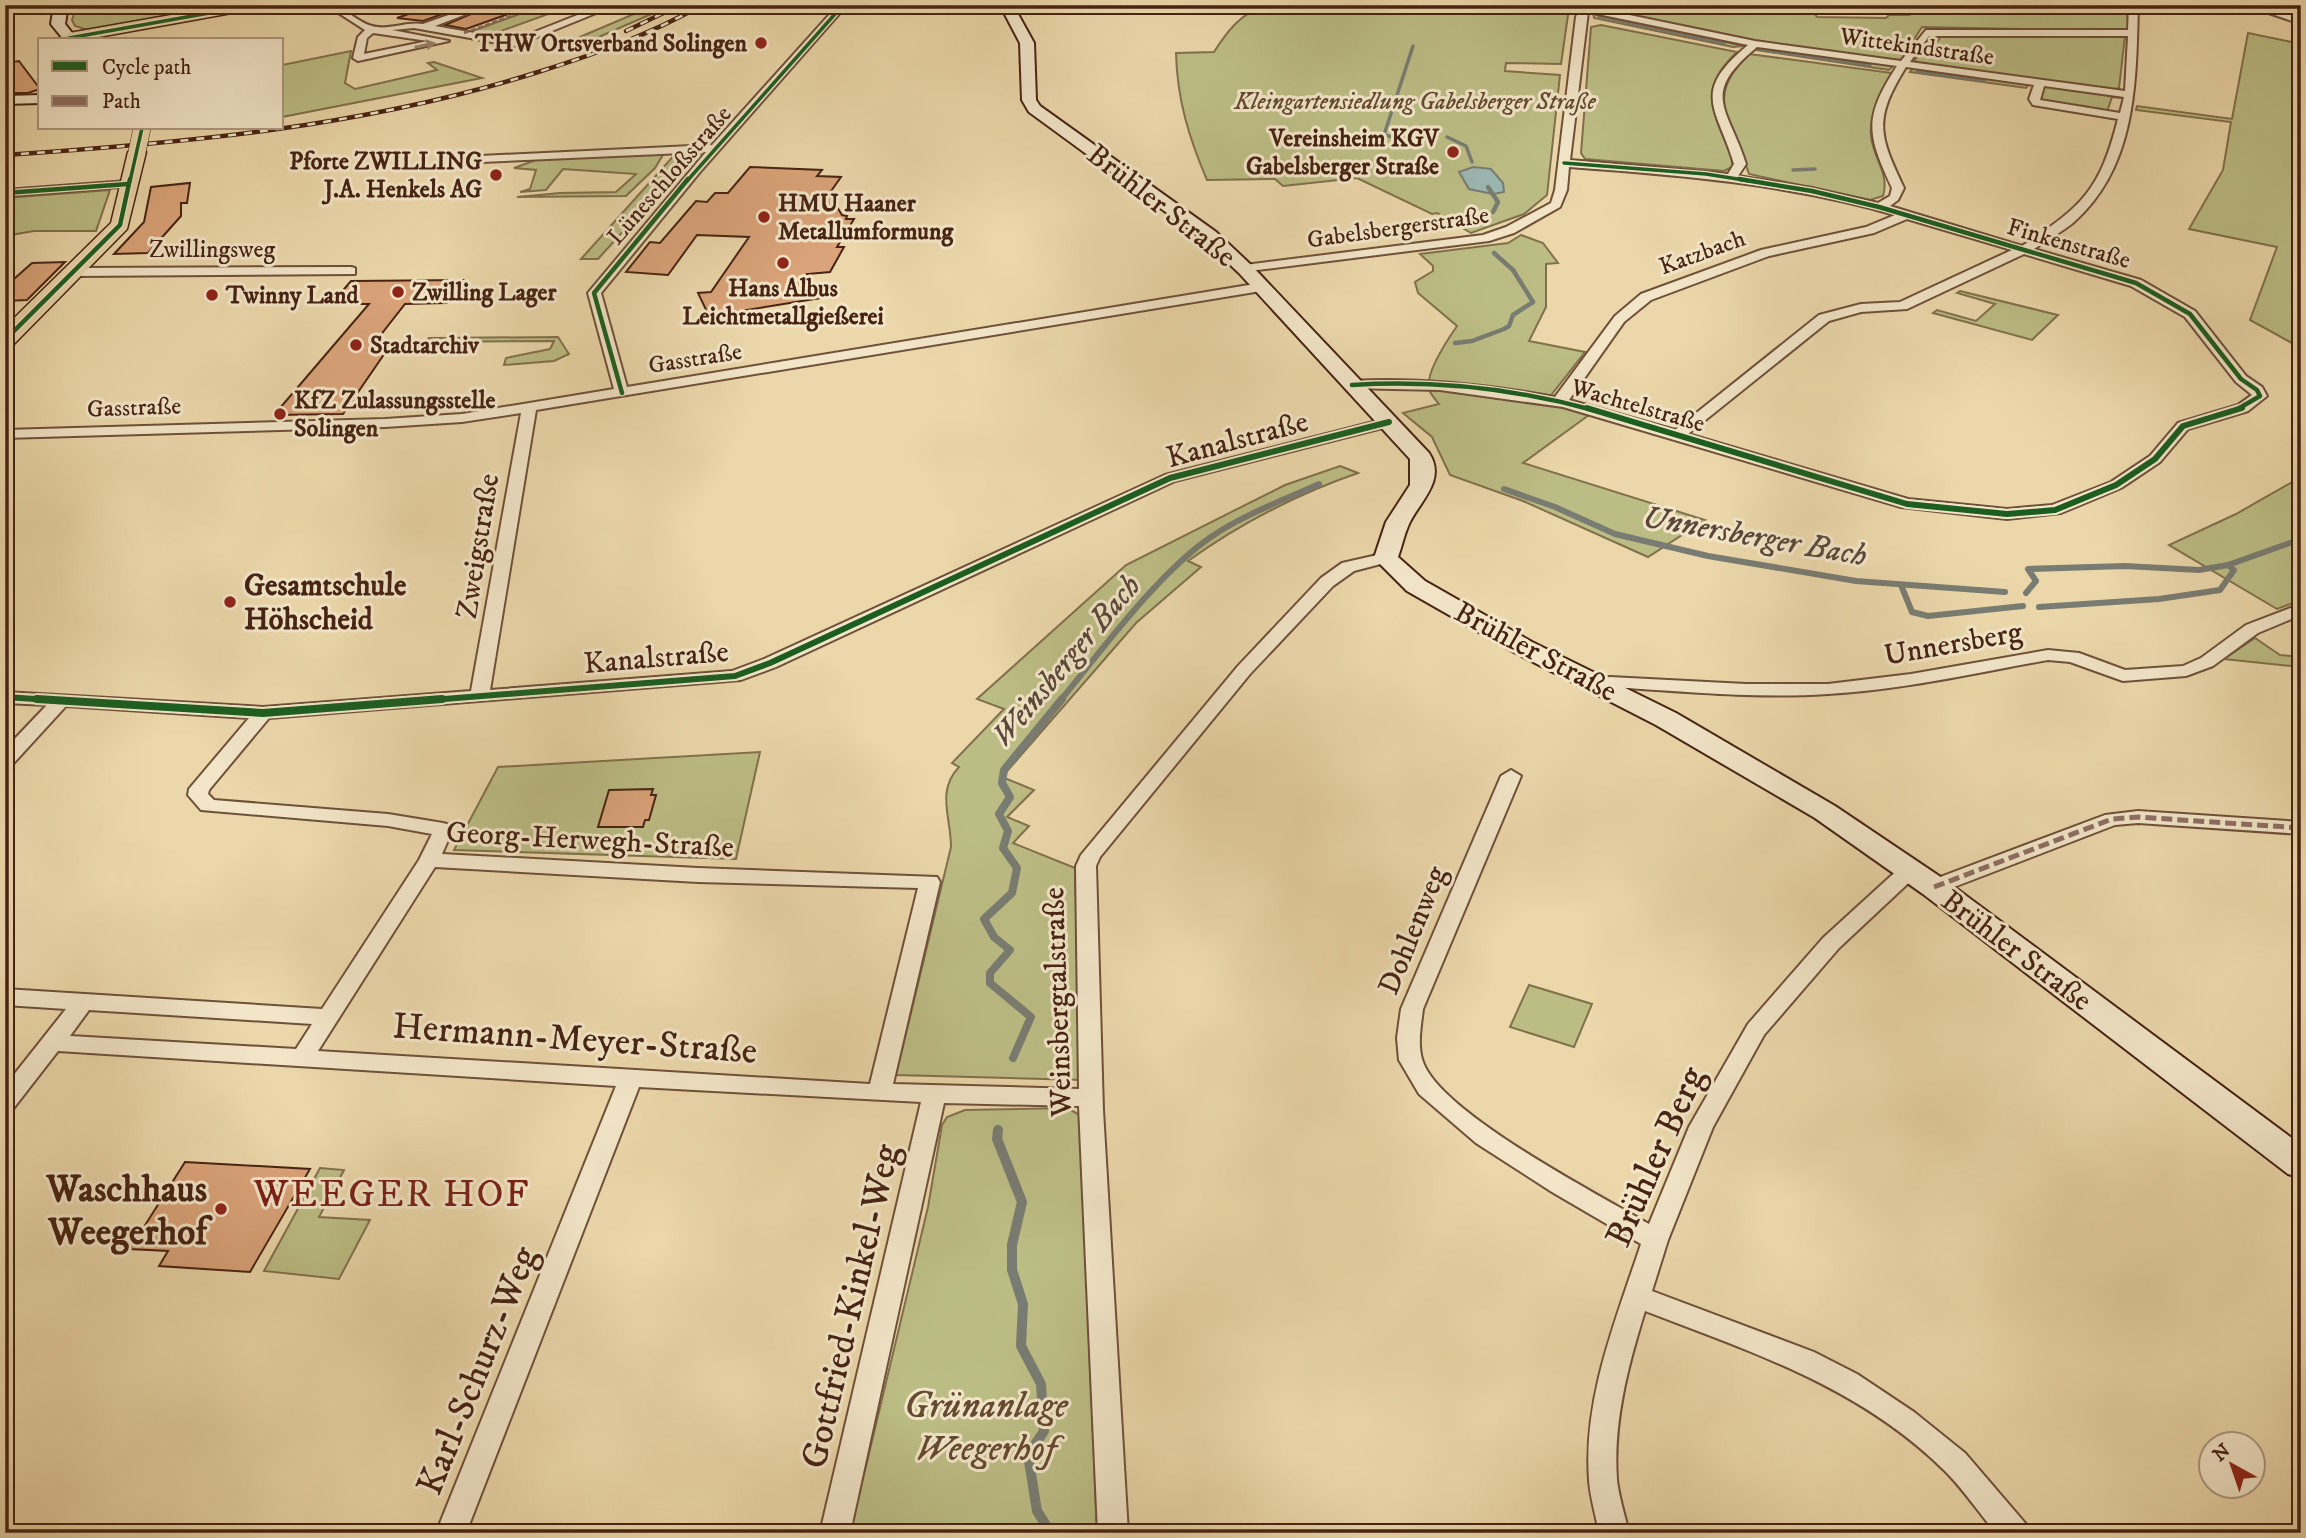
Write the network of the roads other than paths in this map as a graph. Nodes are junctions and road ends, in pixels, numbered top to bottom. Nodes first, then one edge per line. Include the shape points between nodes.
1 (61, 5) edge
2 (254, 5) edge
3 (330, 5) edge
4 (486, 5) edge
5 (612, 5) edge
6 (843, 5) edge
7 (1006, 5) edge
8 (2134, 5) edge
9 (2249, 5) edge
10 (1583, 10) edge
11 (2301, 21) edge
12 (425, 27) junction
13 (371, 30) junction
14 (2134, 33) junction
15 (69, 38) edge
16 (75, 38) edge
17 (1750, 48) junction
18 (1901, 69) junction
19 (2038, 87) junction
20 (2130, 95) junction
21 (38, 99) edge
22 (5, 100) edge
23 (2126, 117) junction
24 (142, 130) edge
25 (717, 148) junction
26 (460, 160) dead end
27 (1564, 163) junction
28 (1731, 177) junction
29 (128, 184) junction
30 (5, 193) edge
31 (1879, 207) junction
32 (1906, 215) junction
33 (2023, 250) junction
34 (1245, 269) junction
35 (351, 271) dead end
36 (73, 272) junction
37 (1261, 287) junction
38 (5, 340) edge
39 (1352, 385) junction
40 (622, 393) junction
41 (1559, 402) junction
42 (529, 407) junction
43 (1389, 422) junction
44 (5, 434) edge
45 (1677, 435) junction
46 (1907, 504) joint
47 (1386, 558) junction
48 (2301, 609) edge
49 (1593, 684) junction
50 (480, 694) junction
51 (5, 697) edge
52 (61, 701) junction
53 (262, 713) junction
54 (5, 761) edge
55 (1511, 776) dead end
56 (2301, 828) edge
57 (429, 860) junction
58 (1922, 879) junction
59 (5, 997) edge
60 (84, 1001) junction
61 (329, 1017) junction
62 (54, 1042) junction
63 (302, 1058) junction
64 (631, 1077) junction
65 (879, 1093) junction
66 (934, 1096) junction
67 (1091, 1098) junction
68 (5, 1103) edge
69 (2301, 1164) edge
70 (1654, 1240) junction
71 (1637, 1297) junction
72 (451, 1533) edge
73 (835, 1533) edge
74 (1113, 1533) edge
75 (1614, 1533) edge
76 (2015, 1533) edge

1 - 15 main road via 58,24
2 - 16 main road
3 - 13 street
4 - 12 street
5 - 12 street via 515,43
6 - 25 street, Lüneschloßstraße
7 - 34 main road, Brühler Straße via 1027,43 1031,106 1210,236
8 - 14 street
9 - 11 street
10 - 17 street, Wittekindstraße
10 - 27 street, Gabelsbergerstraße
12 - 13 street via 404,24
13 -> 13 street via 363,37 358,58 444,41
14 - 18 street via 1932,32
14 - 20 street
17 - 18 street, Wittekindstraße
17 - 28 street via 1725,70 1718,88 1721,120 1740,164
18 - 19 street, Wittekindstraße
18 - 31 street via 1877,119 1877,136 1898,194
19 - 20 street, Wittekindstraße
19 - 23 street, Wittekindstraße via 2034,101 2039,104
20 - 23 street
21 - 22 main road
23 - 33 street via 2113,160 2087,202 2061,227
24 - 29 main road, bridge
25 - 26 street, Lüneschloßstraße
25 - 40 street, Lüneschloßstraße via 594,293
27 - 28 street, Finkenstraße
27 - 34 street, Gabelsbergerstraße via 1556,205 1499,234
28 - 31 street, Finkenstraße
29 - 30 street
29 - 36 main road via 120,225
31 - 32 street, Finkenstraße
32 - 33 street, Finkenstraße
32 - 41 street, Katzbach via 1874,229 1765,253 1646,297 1616,325
33 - 45 street via 1902,306 1860,308 1824,318
33 - 46 street, Finkenstraße via 2136,283 2190,314 2260,396 2243,408 2183,426 2155,459 2135,474 2054,510 1997,514
34 - 37 main road, Brühler Straße
35 - 36 street, Zwillingsweg
36 - 38 main road
37 - 39 main road, Brühler Straße
37 - 40 street, Gasstraße
39 - 41 street, Wachtelstraße via 1428,385
39 - 43 main road, Brühler Straße
40 - 42 street, Gasstraße
41 - 45 street, Wachtelstraße
42 - 44 street, Gasstraße via 410,422
42 - 50 street, Zweigstraße
43 - 47 main road, Brühler Straße via 1421,458 1424,468 1423,485 1398,523
43 - 50 street, Kanalstraße via 1170,478 748,672 720,678
45 - 46 street, Wachtelstraße
47 - 49 main road, Brühler Straße via 1416,586
47 - 67 street, Weinsbergtalstraße via 1348,567 1327,582 1244,670 1091,855 1084,877
48 - 49 street, Unnersberg via 2252,629 2207,662 2186,671 2136,677 2073,657 2048,655 1826,690
49 - 58 main road, Brühler Straße via 1666,719 1791,791
50 - 53 street, Kanalstraße
51 - 52 street, Kanalstraße
52 - 53 street, Kanalstraße
52 - 54 street
53 - 57 street, Georg-Herwegh-Straße via 199,789 203,803 443,829
55 - 70 street, Dohlenweg via 1412,1009 1408,1031 1413,1068 1451,1114
56 - 58 street via 2165,818 2112,819
57 - 61 street
57 - 65 street, Georg-Herwegh-Straße via 930,882
58 - 69 main road, Brühler Straße
58 - 70 street, Brühler Berg via 1831,943 1756,1030 1701,1127
59 - 60 street
60 - 61 street
60 - 62 street
61 - 63 street
62 - 63 street, Hermann-Meyer-Straße
62 - 68 street
63 - 64 street, Hermann-Meyer-Straße
64 - 65 street, Hermann-Meyer-Straße
64 - 72 street, Karl-Schurz-Weg
65 - 66 street, Hermann-Meyer-Straße
66 - 67 street, Hermann-Meyer-Straße
66 - 73 street, Gottfried-Kinkel-Weg
67 - 74 street, Weinsbergtalstraße
70 - 71 street, Brühler Berg
71 - 75 street, Brühler Berg via 1614,1368 1604,1424 1603,1481
71 - 76 street via 1804,1360 1847,1382 1955,1462

